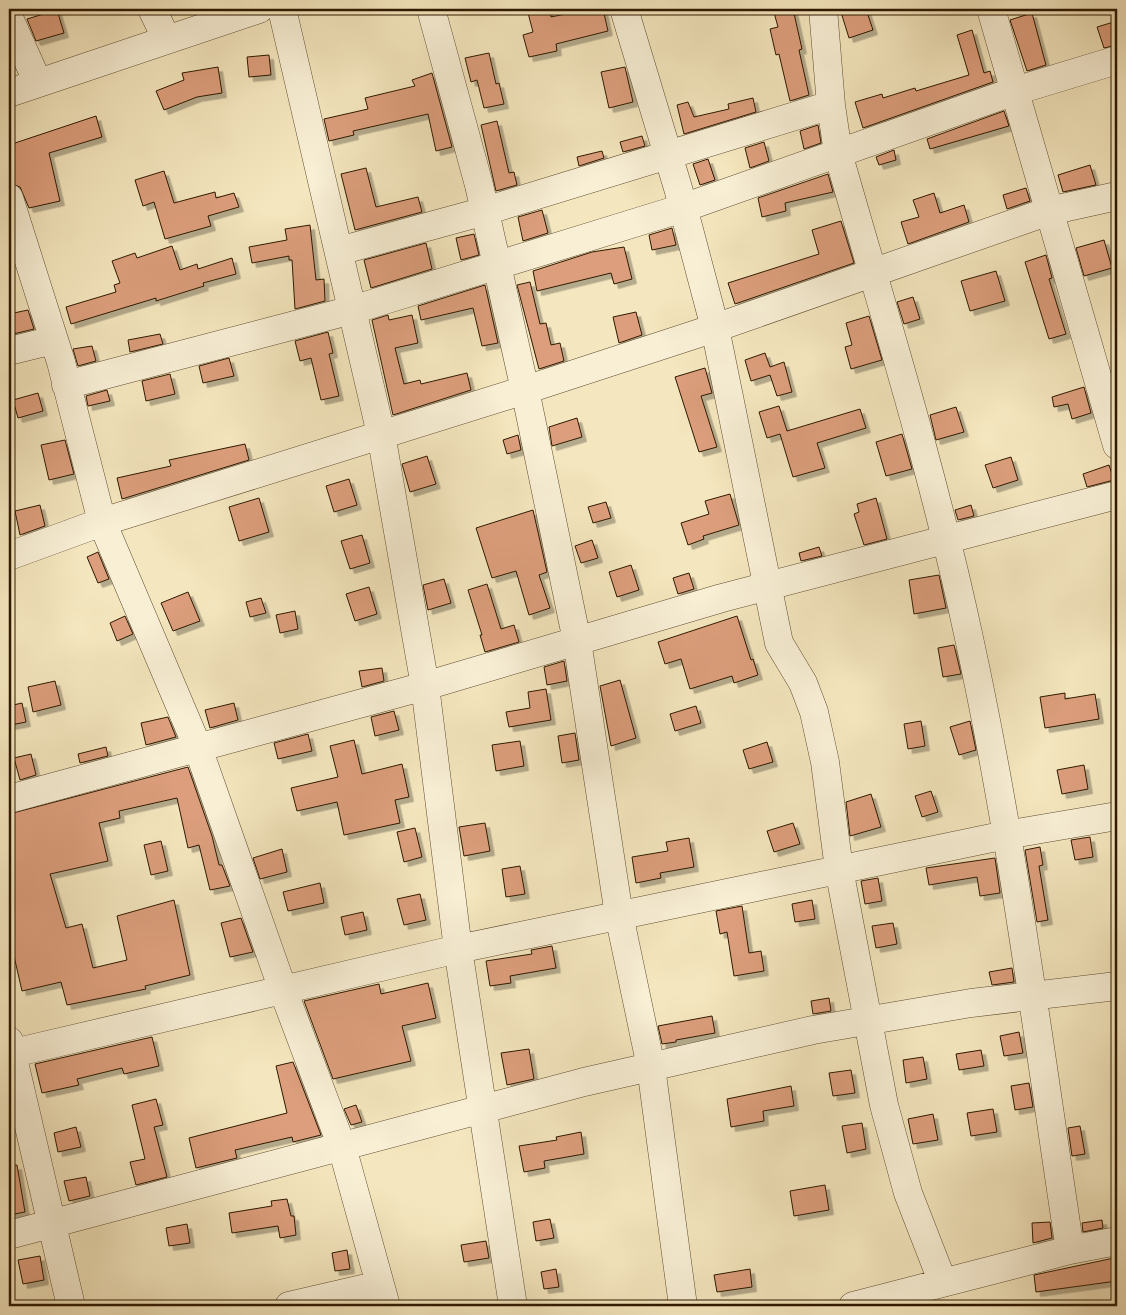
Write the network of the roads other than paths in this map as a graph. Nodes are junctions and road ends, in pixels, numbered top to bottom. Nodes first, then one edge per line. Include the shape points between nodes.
1 (152, 9) edge
2 (260, 9) edge
3 (282, 9) edge
4 (431, 9) edge
5 (624, 9) edge
6 (823, 9) edge
7 (991, 9) edge
8 (9, 18) edge
9 (167, 40) junction
10 (1117, 60) edge
11 (38, 83) junction
12 (1015, 92) junction
13 (9, 93) edge
14 (831, 105) junction
15 (838, 153) junction
16 (669, 156) junction
17 (1117, 196) edge
18 (9, 198) edge
19 (684, 208) junction
20 (1049, 211) junction
21 (484, 212) junction
22 (339, 251) junction
23 (497, 264) junction
24 (873, 274) junction
25 (352, 310) junction
26 (715, 328) junction
27 (54, 340) junction
28 (9, 351) edge
29 (66, 385) junction
30 (525, 390) junction
31 (381, 434) junction
32 (1117, 445) edge
33 (1117, 495) edge
34 (102, 522) junction
35 (946, 538) junction
36 (9, 556) edge
37 (768, 586) junction
38 (578, 641) junction
39 (425, 686) junction
40 (198, 748) junction
41 (9, 799) edge
42 (1117, 816) edge
43 (1006, 835) junction
44 (839, 869) junction
45 (619, 915) junction
46 (458, 949) junction
47 (1117, 986) edge
48 (283, 990) junction
49 (1031, 996) junction
50 (869, 1020) junction
51 (10, 1049) edge
52 (651, 1066) junction
53 (483, 1109) junction
54 (342, 1147) junction
55 (51, 1225) junction
56 (9, 1235) edge
57 (1117, 1241) edge
58 (1070, 1250) junction
59 (942, 1283) junction
60 (383, 1295) edge
61 (71, 1306) edge
62 (289, 1306) edge
63 (513, 1306) edge
64 (683, 1306) edge
65 (853, 1306) edge

1 - 9 street
2 - 9 street
3 - 22 street
4 - 21 street
5 - 16 street
6 - 14 street
7 - 12 street
8 - 11 street
9 - 11 street
10 - 12 street
11 - 13 street
12 - 15 street
12 - 20 street
14 - 15 street
14 - 16 street
15 - 19 street
15 - 24 street
16 - 19 street
16 - 21 street
17 - 20 street
18 - 27 street
19 - 23 street
19 - 26 street
20 - 24 street
20 - 32 street
21 - 22 street
21 - 23 street
22 - 25 street
23 - 25 street
23 - 30 street
24 - 26 street
24 - 35 street
25 - 29 street
25 - 31 street
26 - 30 street
26 - 37 street
27 - 28 street
27 - 29 street
29 - 34 street
30 - 31 street
30 - 38 street
31 - 34 street
31 - 39 street
33 - 35 street
34 - 36 street
34 - 40 street
35 - 37 street
35 - 43 street via 970,640
37 - 38 street
37 - 44 street via 779,644 803,683 814,712 825,762
38 - 39 street
38 - 45 street
39 - 40 street
39 - 46 street
40 - 41 street
40 - 48 street
42 - 43 street
43 - 44 street
43 - 49 street
44 - 45 street
44 - 50 street
45 - 46 street
45 - 52 street
46 - 48 street
46 - 53 street
47 - 49 street
48 - 51 street
48 - 54 street
49 - 50 street
49 - 58 street
50 - 52 street
50 - 59 street via 884,1105 908,1193
51 - 55 street
52 - 53 street
52 - 64 street
53 - 54 street
53 - 63 street
54 - 55 street
54 - 60 street
55 - 56 street
55 - 61 street
57 - 58 street
58 - 59 street
59 - 65 street
60 - 62 street

